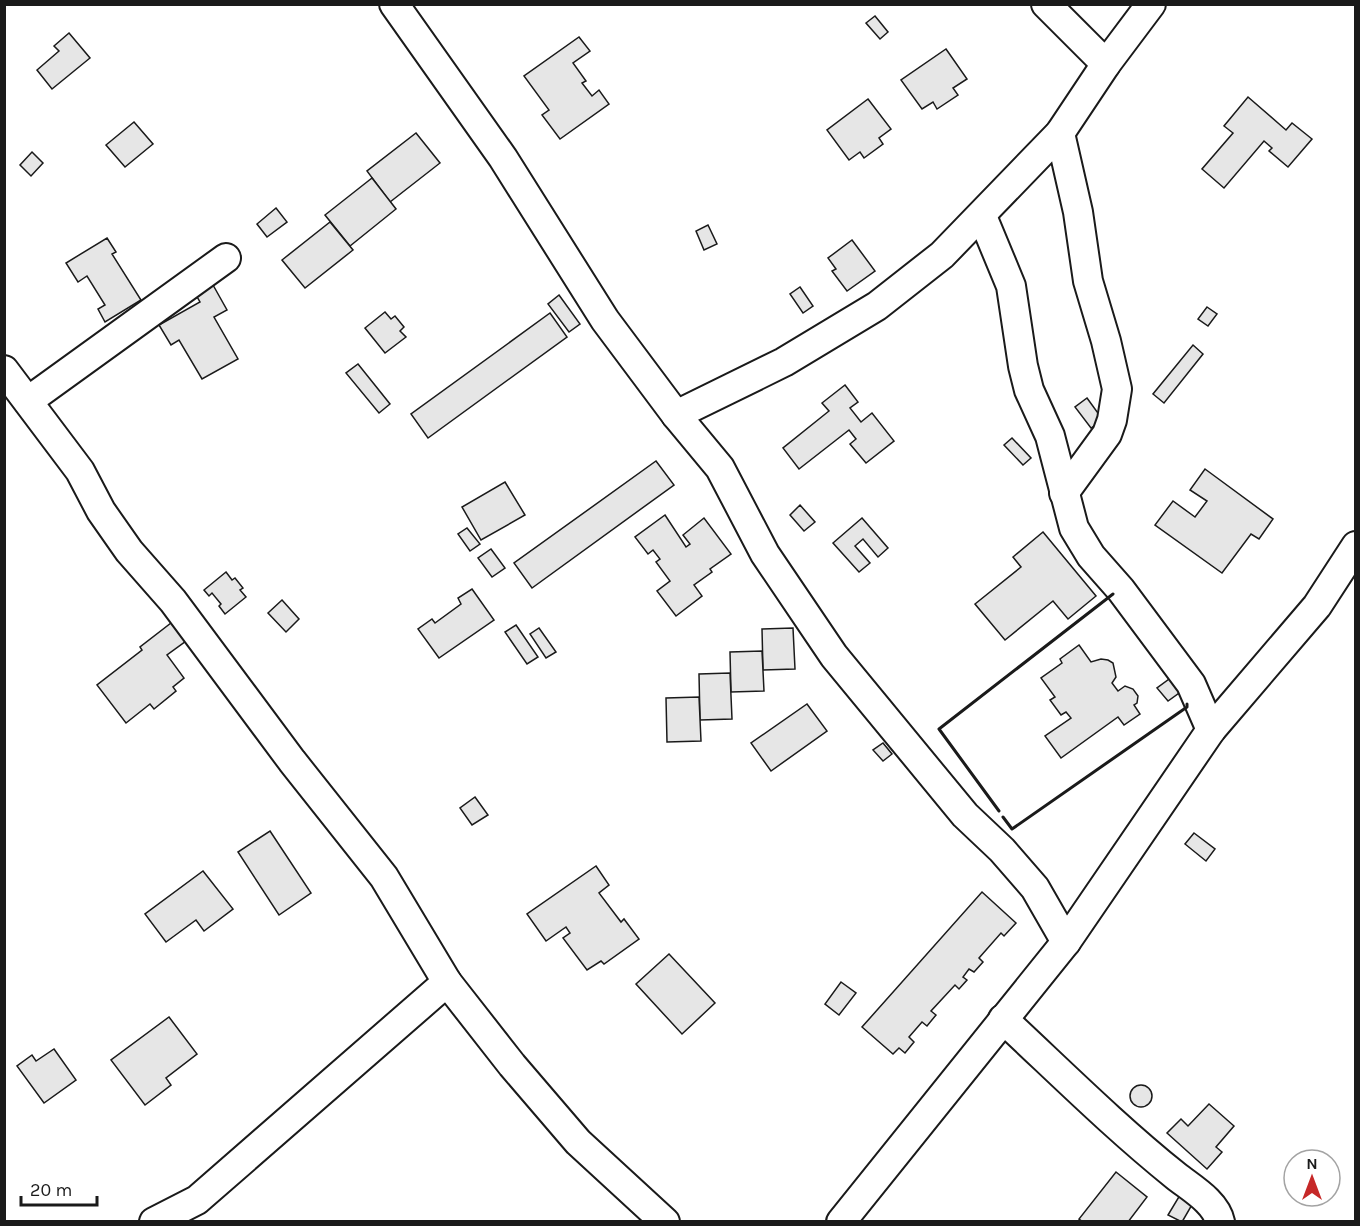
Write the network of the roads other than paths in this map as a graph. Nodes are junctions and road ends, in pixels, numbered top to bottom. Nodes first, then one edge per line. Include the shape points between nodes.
1 (394, 4) edge
2 (1046, 4) edge
3 (1151, 4) edge
4 (1106, 64) junction
5 (1060, 134) junction
6 (982, 216) junction
7 (226, 258) dead end
8 (4, 370) edge
9 (28, 401) junction
10 (676, 415) junction
11 (1064, 493) junction
12 (1356, 546) edge
13 (1211, 730) junction
14 (1066, 942) junction
15 (447, 982) junction
16 (1003, 1019) junction
17 (854, 1215) edge
18 (154, 1221) edge
19 (666, 1221) edge
20 (1220, 1221) edge

1 - 10 street via 503,158 605,320
2 - 4 street
3 - 4 street
4 - 5 street
5 - 6 street
5 - 11 street via 1078,212 1088,281 1117,389 1107,434
6 - 10 street via 942,255 877,306 784,362
6 - 11 street via 1011,286 1029,390 1050,436
7 - 9 street
8 - 9 street
9 - 15 street via 80,471 129,551 173,601 384,877
10 - 14 street via 720,468 765,554 834,656 965,815 1035,888
11 - 13 street via 1074,528 1091,556 1191,684
12 - 13 street via 1317,606
13 - 14 street
14 - 16 street
15 - 18 street via 197,1200
15 - 19 street via 578,1142
16 - 17 street
16 - 20 street via 1136,1144 1203,1197 1216,1210

